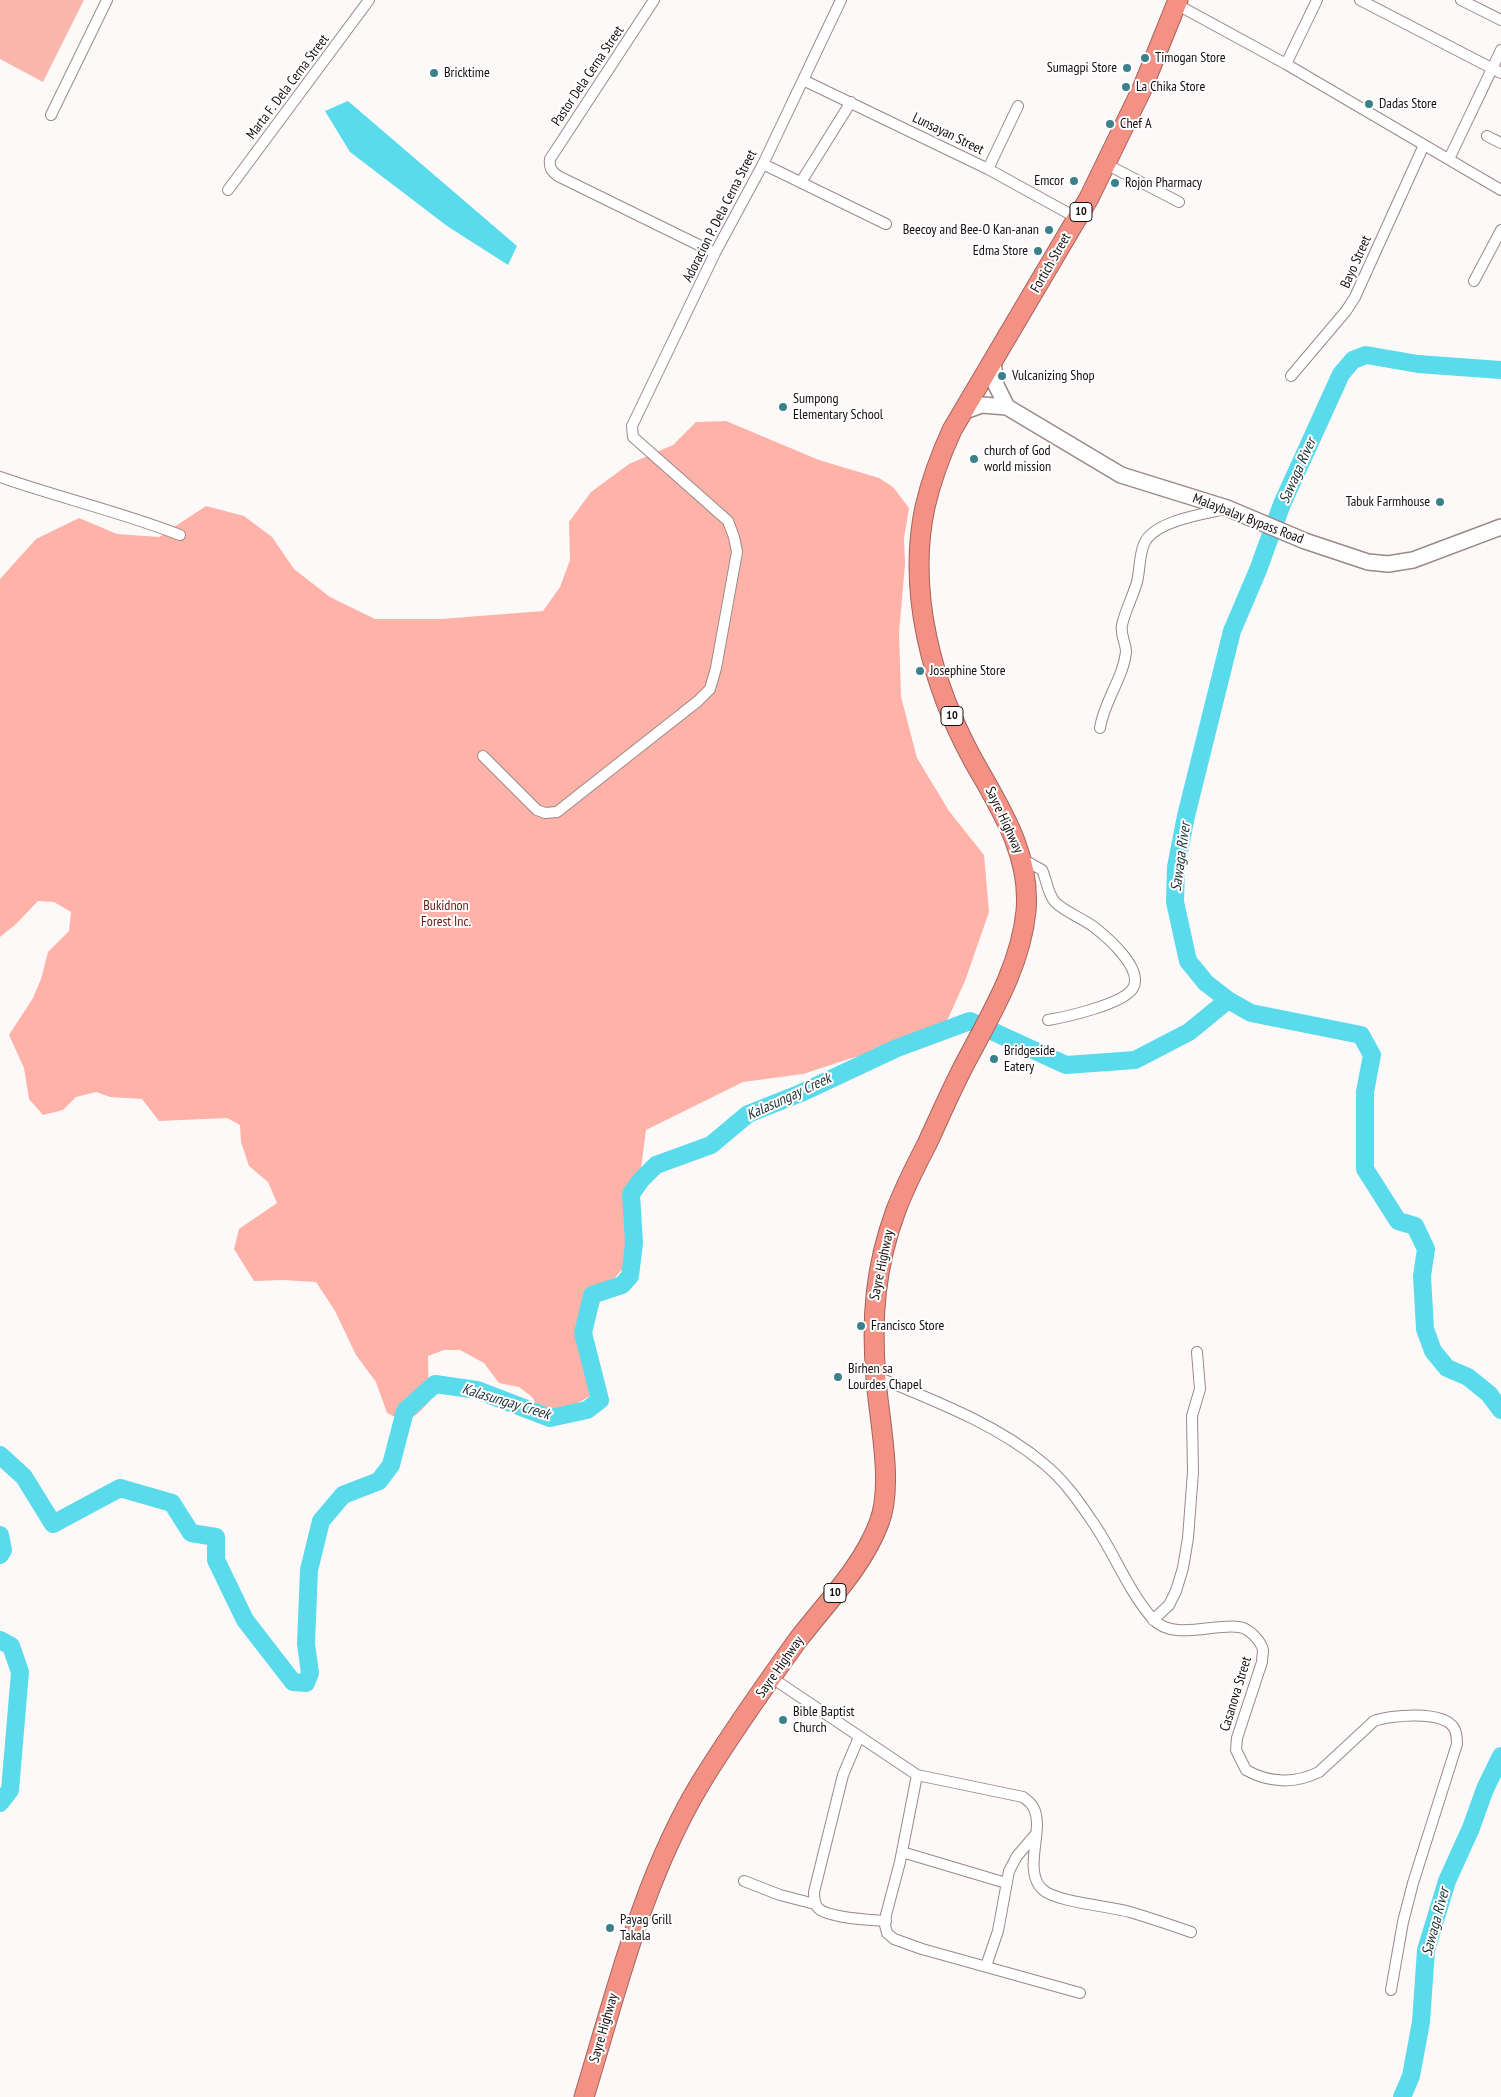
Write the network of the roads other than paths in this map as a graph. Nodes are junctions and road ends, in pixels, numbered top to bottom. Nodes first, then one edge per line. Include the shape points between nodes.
1 (107, 0) edge
2 (369, 0) edge
3 (654, 0) edge
4 (841, 0) edge
5 (1317, 0) edge
6 (1360, 0) edge
7 (1462, 0) edge
8 (1174, 1) edge
9 (1501, 20) edge
10 (1501, 50) edge
11 (1286, 64) junction
12 (1497, 71) edge
13 (804, 80) junction
14 (850, 102) junction
15 (1018, 106) dead end
16 (51, 115) dead end
17 (1487, 136) dead end
18 (1501, 143) edge
19 (1424, 145) junction
20 (1449, 159) junction
21 (763, 164) junction
22 (1106, 164) junction
23 (988, 169) junction
24 (802, 182) junction
25 (228, 190) dead end
26 (1501, 190) edge
27 (1179, 202) dead end
28 (1077, 218) junction
29 (886, 224) dead end
30 (1501, 230) edge
31 (715, 252) junction
32 (1474, 281) dead end
33 (993, 361) junction
34 (1291, 376) dead end
35 (1007, 407) junction
36 (962, 412) junction
37 (0, 477) edge
38 (1233, 512) junction
39 (1501, 526) edge
40 (180, 535) dead end
41 (1100, 728) dead end
42 (483, 756) dead end
43 (1021, 858) junction
44 (1048, 1020) dead end
45 (1197, 1352) dead end
46 (875, 1376) junction
47 (1153, 1620) junction
48 (772, 1678) junction
49 (859, 1737) junction
50 (917, 1775) junction
51 (1035, 1835) junction
52 (902, 1852) junction
53 (744, 1881) dead end
54 (1006, 1883) junction
55 (815, 1904) junction
56 (886, 1921) junction
57 (1191, 1932) dead end
58 (986, 1966) junction
59 (1391, 1990) dead end
60 (1080, 1993) dead end
61 (584, 2097) edge

1 - 16 street
2 - 25 street, Marta F. Dela Cerna Street
3 - 31 street, Pastor Dela Cerna Street via 550,159 551,169 558,176
4 - 13 street, Adoracion P. Dela Cerna Street
5 - 11 street
6 - 12 street
7 - 9 street
8 - 11 street
8 - 22 highway, Fortich Street / 10 via 1142,89
10 - 12 street
11 - 19 street
12 - 20 street
13 - 14 street, Lunsayan Street
13 - 21 street, Adoracion P. Dela Cerna Street
14 - 23 street, Lunsayan Street
14 - 24 street
15 - 23 street
17 - 18 street
19 - 20 street
19 - 34 street, Bayo Street via 1356,297
20 - 26 street
21 - 24 street
21 - 31 street, Adoracion P. Dela Cerna Street
22 - 27 street
22 - 28 highway, Fortich Street / 10
23 - 28 street, Lunsayan Street
24 - 29 street
28 - 33 highway, Fortich Street / 10
30 - 32 street
31 - 42 street, Adoracion P. Dela Cerna Street via 631,434 728,521 734,537 737,552 710,689 557,812 537,810
33 - 35 main road via 996,385
33 - 36 highway, Fortich Street / 10
35 - 36 main road, Malaybalay Bypass Road via 982,405
35 - 38 main road, Malaybalay Bypass Road via 1121,475
36 - 43 highway, Sayre Highway / 10 via 942,452 925,507 920,579 927,640 948,708 1007,820
37 - 40 street
38 - 39 main road, Malaybalay Bypass Road via 1358,560 1388,564 1413,560
38 - 41 street via 1169,524 1148,537 1122,625 1126,650 1122,669 1106,704
43 - 44 street via 1042,870 1054,901 1096,928 1125,956 1134,975 1135,982 1129,993 1093,1009
43 - 46 highway, Sayre Highway / 10 via 1026,910 1012,968 898,1204 882,1255 874,1303
45 - 47 street via 1200,1388 1192,1416 1188,1538 1176,1591
46 - 47 street via 976,1422 1044,1463 1094,1523
46 - 48 highway, Sayre Highway / 10 via 885,1481 881,1520 851,1574
47 - 59 street, Casanova Street via 1172,1628 1192,1630 1240,1627 1258,1641 1263,1650 1262,1662 1236,1750 1246,1770 1255,1775 1288,1781 1319,1772 1374,1721 1384,1717 1426,1716 1446,1721 1454,1727 1457,1744 1413,1883
48 - 49 street
48 - 61 highway, Sayre Highway / 10 via 701,1782 661,1860 644,1899
49 - 50 street
49 - 55 street via 843,1775 814,1892
50 - 51 street via 1022,1797 1032,1804 1036,1813
50 - 52 street
51 - 54 street via 1017,1856
51 - 57 street via 1034,1865 1036,1880 1042,1890
52 - 54 street
52 - 56 street
53 - 55 street
54 - 58 street via 998,1931
55 - 56 street via 823,1911 847,1917
56 - 58 street via 887,1933 894,1939
58 - 60 street

